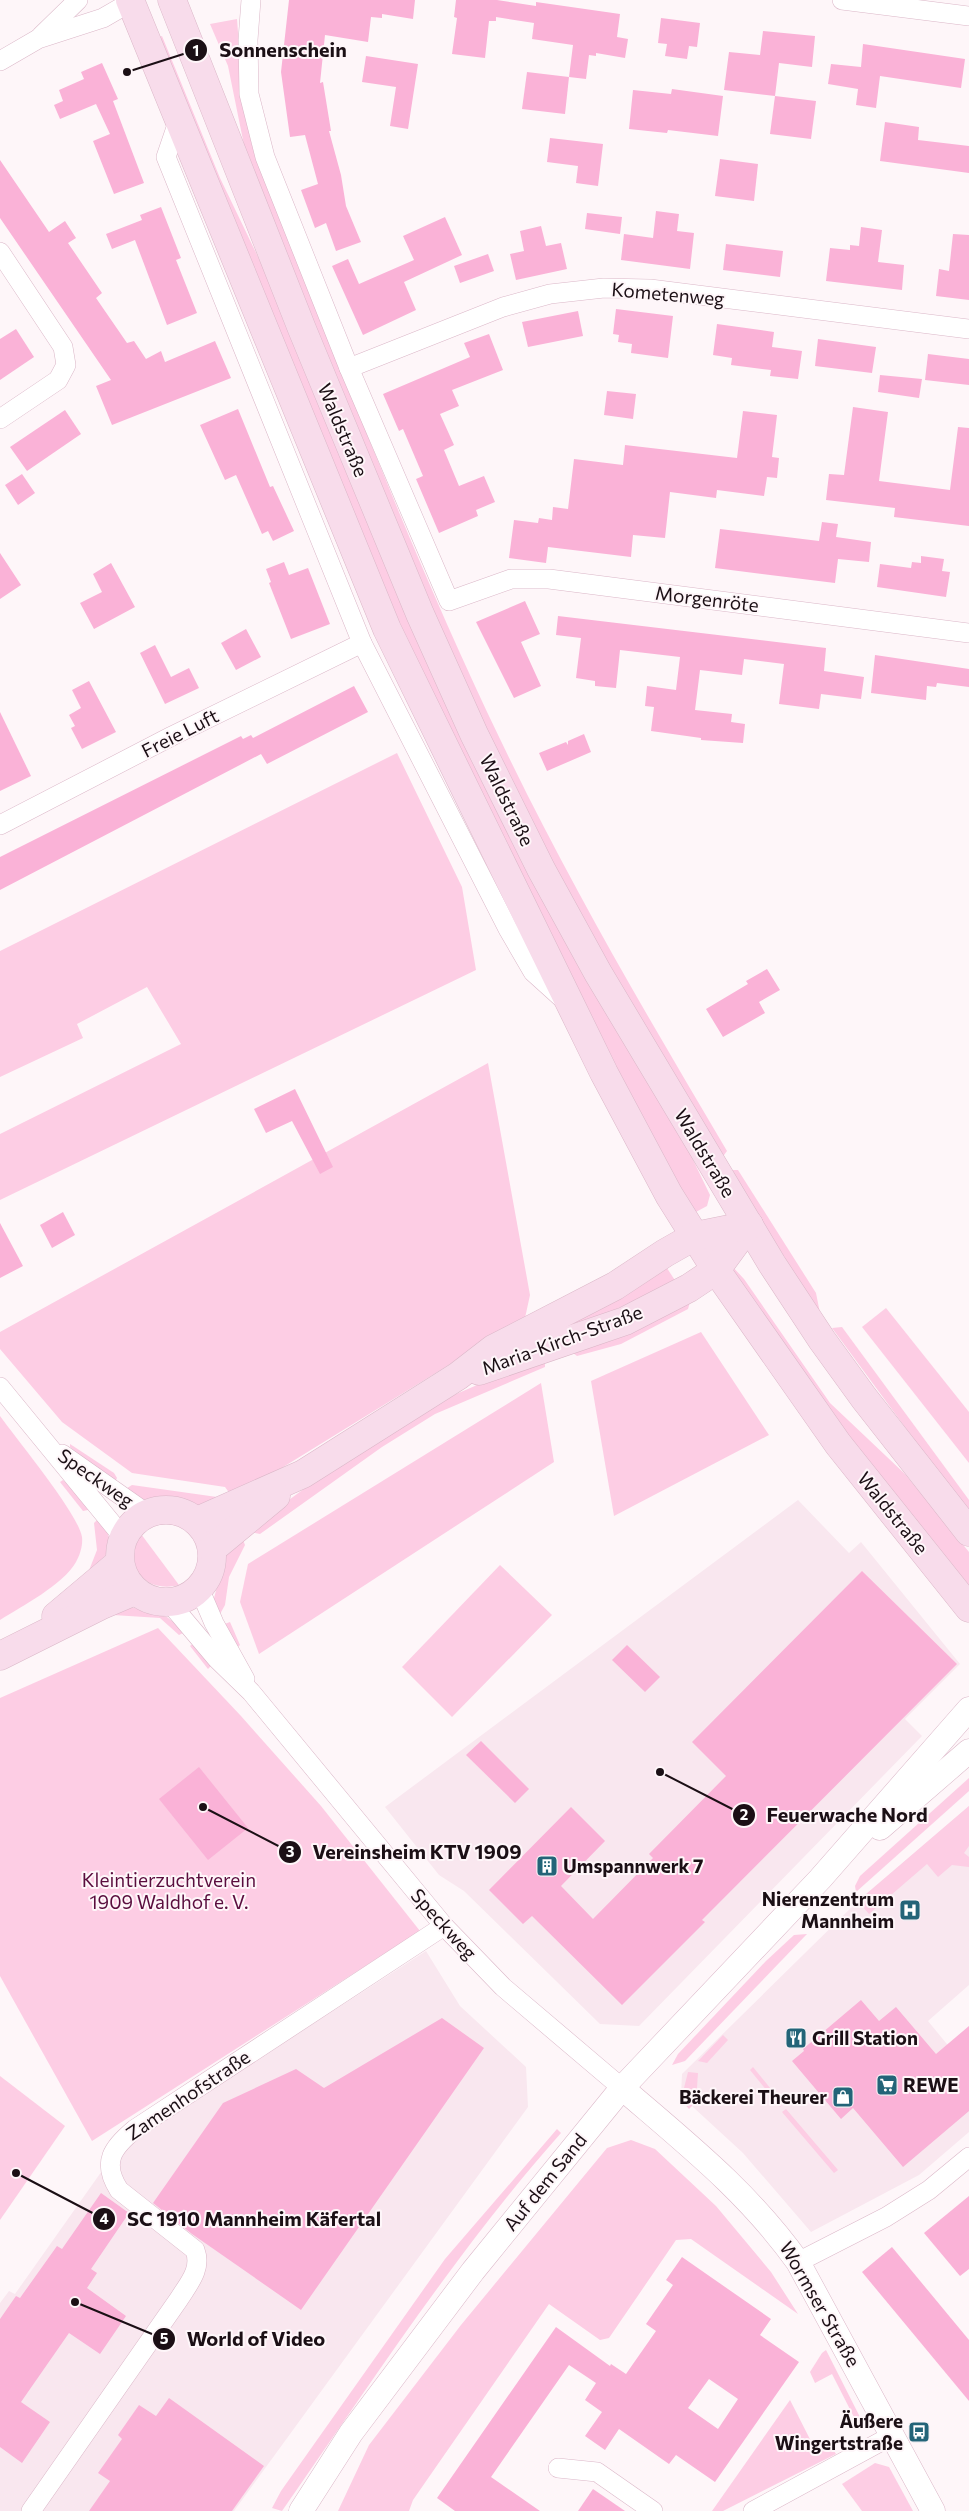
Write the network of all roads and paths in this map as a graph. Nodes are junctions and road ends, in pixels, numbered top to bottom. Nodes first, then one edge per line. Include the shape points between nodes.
1 (78, 0) edge
2 (172, 0) edge
3 (251, 0) edge
4 (842, 0) edge
5 (132, 1) edge
6 (947, 6) edge
7 (969, 16) edge
8 (38, 39) junction
9 (0, 61) edge
10 (179, 119) junction
11 (0, 252) edge
12 (969, 329) edge
13 (349, 368) junction
14 (0, 419) edge
15 (449, 601) joint
16 (969, 632) edge
17 (362, 643) junction
18 (0, 825) edge
19 (570, 1006) junction
20 (749, 1225) junction
21 (694, 1236) junction
22 (716, 1270) junction
23 (458, 1376) junction
24 (0, 1387) edge
25 (47, 1443) junction
26 (303, 1474) junction
27 (146, 1513) junction
28 (197, 1521) junction
29 (969, 1532) edge
30 (212, 1549) junction
31 (121, 1550) junction
32 (199, 1588) junction
33 (135, 1591) junction
34 (169, 1602) junction
35 (969, 1608) edge
36 (11, 1650) edge
37 (251, 1692) junction
38 (969, 1708) edge
39 (969, 1751) edge
40 (820, 1879) junction
41 (436, 1931) junction
42 (622, 2088) junction
43 (969, 2157) edge
44 (798, 2262) junction
45 (894, 2435) junction
46 (558, 2468) dead end
47 (30, 2511) edge
48 (301, 2511) edge
49 (653, 2511) edge
50 (753, 2511) edge
51 (933, 2511) edge

1 - 8 street
2 - 20 main road, Waldstraße via 306,339 420,614 474,734 541,869 598,973
3 - 13 street, Waldstraße via 249,94 265,157
4 - 6 street
5 - 8 street via 103,18
5 - 10 main road, Waldstraße
6 - 7 street
8 - 9 street
10 - 17 street, Waldstraße via 166,157
10 - 19 main road, Waldstraße via 387,629
11 - 14 street via 63,347 66,365 58,380
12 - 13 street, Kometenweg via 650,289 604,288 550,294 503,307
13 - 15 street, Waldstraße
15 - 16 street, Morgenröte via 510,579 549,579
17 - 18 street, Freie Luft
17 - 19 street, Waldstraße via 533,972
19 - 21 main road, Waldstraße
20 - 21 main road, Maria-Kirch-Straße
20 - 22 main road
20 - 29 main road, Waldstraße via 827,1347 889,1432
21 - 22 main road, Waldstraße
21 - 23 main road, Maria-Kirch-Straße via 615,1286 493,1348
22 - 23 main road, Maria-Kirch-Straße via 689,1288 625,1321
22 - 35 main road, Waldstraße via 838,1444
23 - 26 main road, Maria-Kirch-Straße
24 - 25 street, Speckweg
25 - 27 street, Speckweg
25 - 31 street, Speckweg
26 - 28 main road, Maria-Kirch-Straße
26 - 30 main road, Maria-Kirch-Straße
27 - 28 main road via 164,1509 182,1512
27 - 31 main road via 132,1523
28 - 30 main road via 207,1534
30 - 32 main road via 210,1570
31 - 33 main road via 124,1578
31 - 36 main road
32 - 34 main road via 186,1598
32 - 37 street, Speckweg
33 - 34 main road via 151,1600
33 - 36 main road
34 - 37 street, Speckweg via 217,1659
37 - 41 street, Speckweg
38 - 40 street, Auf dem Sand
39 - 40 street, Auf dem Sand
40 - 42 street, Auf dem Sand
41 - 42 street, Speckweg
41 - 47 street, Zamenhofstraße via 151,2118 116,2147 110,2162 119,2190 195,2250 198,2264 192,2279
42 - 44 street, Wormser Straße via 714,2166 773,2227
42 - 48 street, Auf dem Sand via 473,2271 351,2434
43 - 44 street via 929,2190 886,2217
44 - 45 street, Wormser Straße
45 - 50 street
45 - 51 street, Wormser Straße
46 - 49 street via 596,2472

